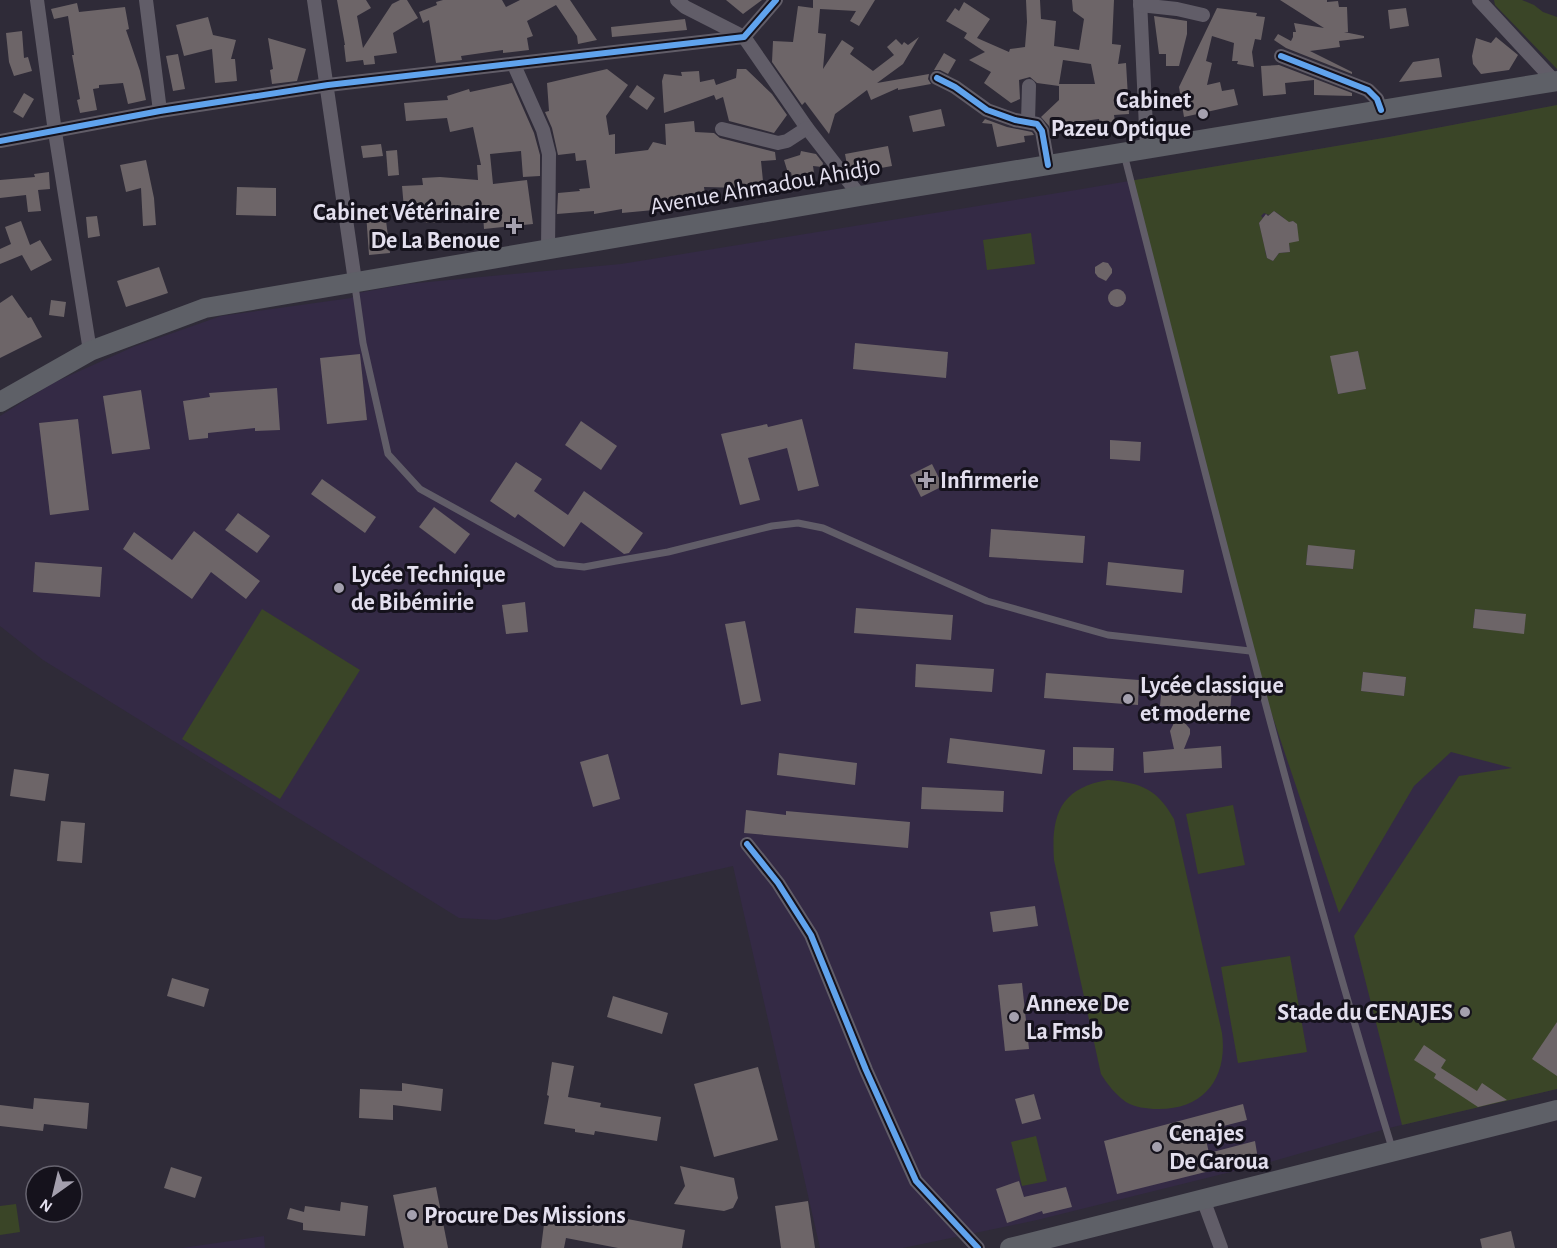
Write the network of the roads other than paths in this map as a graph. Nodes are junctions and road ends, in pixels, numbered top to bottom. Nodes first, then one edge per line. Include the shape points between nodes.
1 (38, 0) edge
2 (146, 0) edge
3 (315, 0) edge
4 (677, 0) edge
5 (776, 0) edge
6 (1479, 0) edge
7 (1140, 2) edge
8 (1203, 15) dead end
9 (744, 37) junction
10 (1281, 56) dead end
11 (514, 65) junction
12 (936, 78) dead end
13 (1556, 82) edge
14 (328, 86) junction
15 (1029, 86) dead end
16 (1382, 110) junction
17 (160, 111) junction
18 (1028, 121) junction
19 (807, 128) junction
20 (722, 129) dead end
21 (55, 132) junction
22 (0, 141) edge
23 (1147, 149) junction
24 (1124, 152) junction
25 (1048, 165) junction
26 (860, 195) junction
27 (548, 249) junction
28 (355, 281) junction
29 (90, 351) junction
30 (0, 402) edge
31 (1250, 651) junction
32 (747, 844) dead end
33 (1557, 1110) edge
34 (1393, 1151) junction
35 (1203, 1199) junction
36 (978, 1248) edge
37 (1010, 1248) edge
38 (1221, 1248) edge

1 - 21 street
2 - 17 street
3 - 14 street
4 - 9 street
5 - 9 street
6 - 13 street
7 - 8 street
7 - 23 street
9 - 11 street
9 - 19 street
10 - 16 street via 1368,90
11 - 14 street
11 - 27 street via 543,130 549,154
12 - 18 street via 987,110
13 - 16 main road, Avenue Ahmadou Ahidjo
14 - 17 street
14 - 28 street
15 - 18 street
16 - 23 main road, Avenue Ahmadou Ahidjo
17 - 21 street
18 - 25 street via 1042,131
19 - 20 street via 778,143
19 - 26 street
21 - 22 street
21 - 29 street
23 - 24 main road, Avenue Ahmadou Ahidjo
24 - 25 main road, Avenue Ahmadou Ahidjo
24 - 31 lane
25 - 26 main road, Avenue Ahmadou Ahidjo
26 - 27 main road, Avenue Ahmadou Ahidjo
27 - 28 main road, Avenue Ahmadou Ahidjo
28 - 29 main road, Avenue Ahmadou Ahidjo via 205,308
28 - 31 lane via 363,343 388,454 420,489 556,564 584,567 798,523 823,528 998,604 1108,635
29 - 30 main road, Avenue Ahmadou Ahidjo
31 - 34 lane via 1344,991
32 - 36 street via 812,935 916,1181
33 - 34 main road
34 - 35 main road
35 - 37 main road
35 - 38 street

